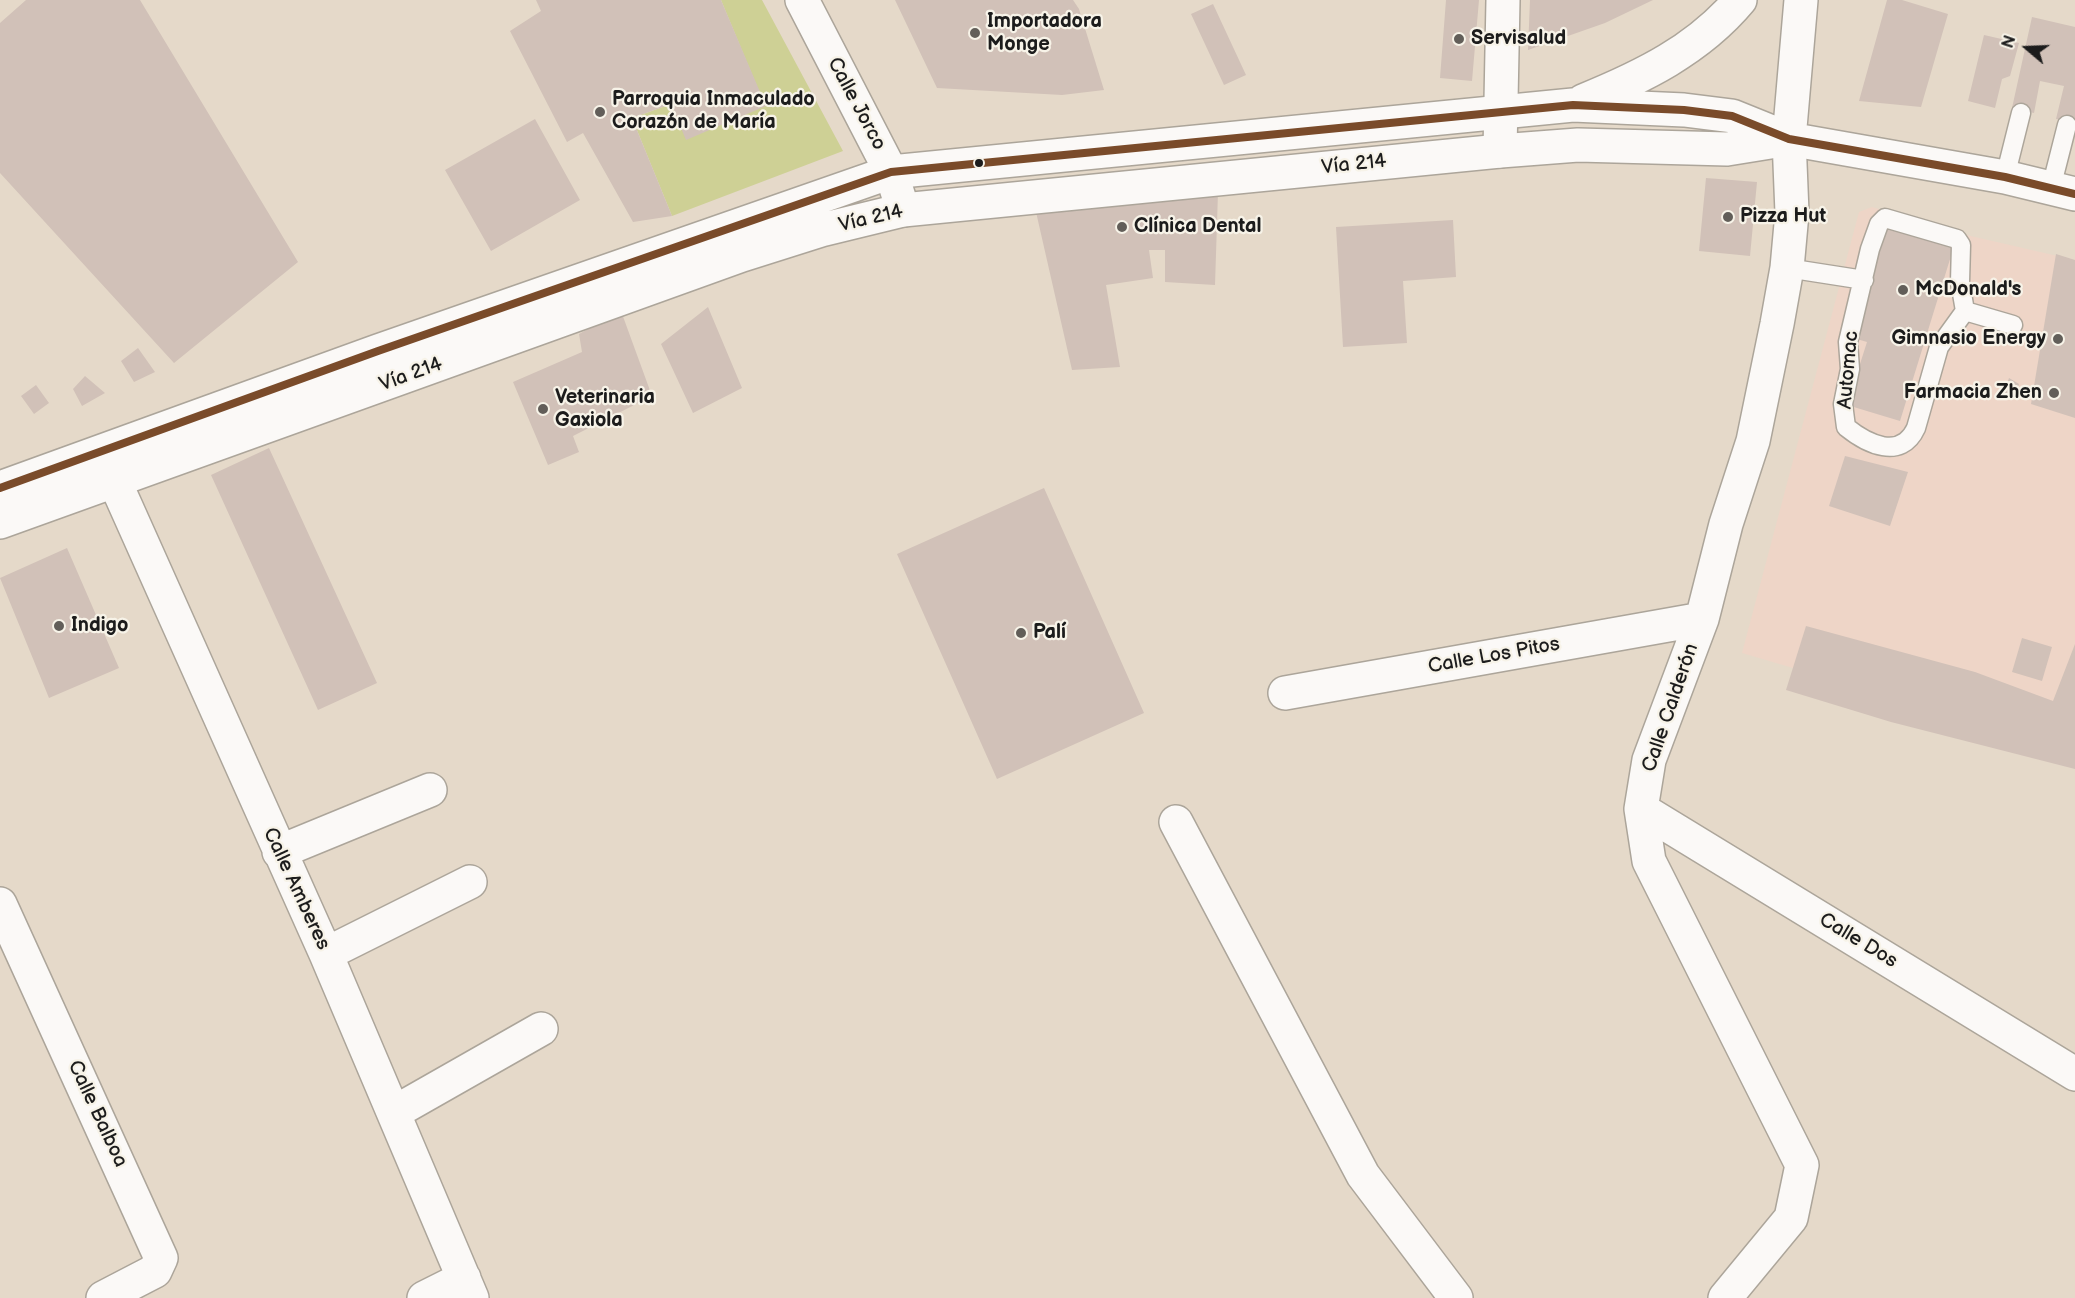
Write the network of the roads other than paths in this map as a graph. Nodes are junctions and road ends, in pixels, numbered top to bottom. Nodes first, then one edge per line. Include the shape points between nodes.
1 (802, 0) edge
2 (1503, 0) edge
3 (1740, 0) edge
4 (1801, 0) edge
5 (1573, 105) junction
6 (1502, 111) junction
7 (2021, 113) dead end
8 (2067, 125) dead end
9 (1789, 139) junction
10 (1500, 150) junction
11 (891, 171) junction
12 (2005, 177) junction
13 (2063, 191) edge
14 (903, 210) junction
15 (1787, 268) junction
16 (1864, 280) junction
17 (1965, 311) junction
18 (2013, 325) dead end
19 (115, 482) junction
20 (0, 488) edge
21 (0, 522) edge
22 (1702, 619) junction
23 (1286, 693) dead end
24 (430, 790) dead end
25 (1641, 809) junction
26 (1176, 822) dead end
27 (279, 852) junction
28 (470, 882) dead end
29 (0, 904) edge
30 (326, 954) junction
31 (541, 1029) dead end
32 (2075, 1074) edge
33 (395, 1112) junction
34 (468, 1288) edge
35 (1730, 1296) edge
36 (103, 1298) edge
37 (424, 1298) edge
38 (1456, 1298) edge

1 - 11 street, Calle Jorco
2 - 6 street
3 - 5 street via 1688,48 1642,76
4 - 9 street
5 - 6 street, Vía 214
5 - 9 street, Vía 214 via 1732,116
6 - 10 street
6 - 11 street, Vía 214
7 - 12 lane
8 - 13 lane
9 - 10 street, Vía 214 via 1727,149 1578,145
9 - 12 street
9 - 15 street, Calle Calderón via 1792,213
10 - 14 street, Vía 214
11 - 14 street, Calle Jorco
11 - 20 street, Vía 214
12 - 13 street
14 - 19 street, Vía 214 via 742,255
15 - 16 lane
15 - 22 street, Calle Calderón via 1753,441 1726,524
16 - 17 lane, Automac via 1870,249 1885,218 1957,239 1961,245 1960,282
16 - 17 lane, Automac via 1848,342 1850,369 1843,404 1846,427 1860,438 1883,446 1899,447 1911,440 1939,347
17 - 18 lane
19 - 21 street, Vía 214
19 - 27 street, Calle Amberes
22 - 23 street, Calle Los Pitos
22 - 25 street, Calle Calderón via 1649,760
24 - 27 street
25 - 32 street, Calle Dos
25 - 35 street, Calle Calderón via 1649,861 1802,1165 1791,1218
26 - 38 street via 1363,1175
27 - 30 street, Calle Amberes
28 - 30 street
29 - 36 street, Calle Balboa via 161,1258 155,1271
30 - 33 street, Calle Amberes
31 - 33 street
33 - 34 street, Calle Amberes
34 - 37 street

